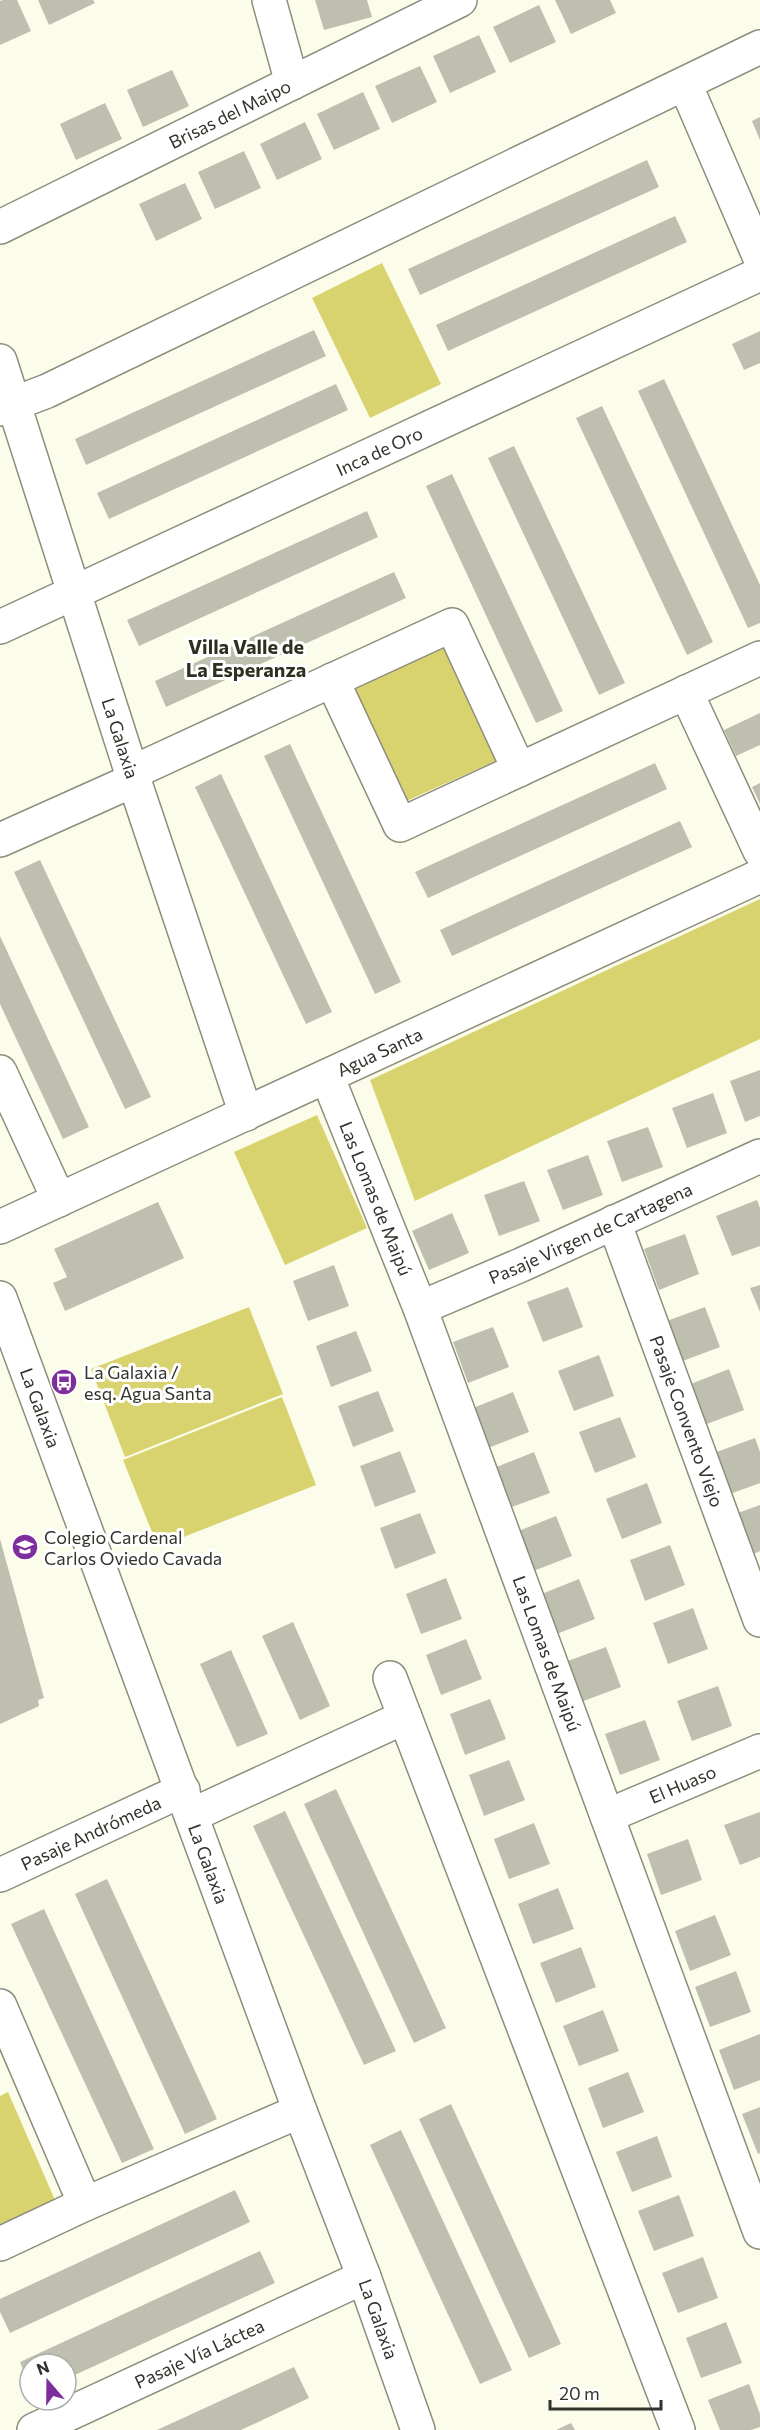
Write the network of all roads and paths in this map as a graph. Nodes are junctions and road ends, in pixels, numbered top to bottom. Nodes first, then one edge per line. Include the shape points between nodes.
1 (269, 0) edge
2 (460, 0) edge
3 (760, 47) edge
4 (292, 83) junction
5 (685, 84) junction
6 (0, 227) edge
7 (760, 258) edge
8 (760, 274) edge
9 (0, 361) edge
10 (7, 406) edge
11 (74, 593) junction
12 (0, 627) edge
13 (760, 658) edge
14 (332, 680) junction
15 (686, 692) junction
16 (519, 770) junction
17 (133, 777) junction
18 (0, 840) edge
19 (760, 850) edge
20 (760, 876) edge
21 (0, 1072) edge
22 (327, 1076) junction
23 (246, 1114) junction
24 (760, 1156) edge
25 (59, 1200) junction
26 (614, 1222) junction
27 (0, 1227) edge
28 (0, 1299) edge
29 (420, 1308) junction
30 (760, 1620) edge
31 (390, 1678) dead end
32 (405, 1717) junction
33 (760, 1751) edge
34 (188, 1803) junction
35 (607, 1816) junction
36 (0, 1875) edge
37 (0, 2006) edge
38 (11, 2061) edge
39 (300, 2111) junction
40 (85, 2204) junction
41 (760, 2232) edge
42 (0, 2244) edge
43 (364, 2277) junction
44 (34, 2430) edge
45 (418, 2430) edge
46 (678, 2430) edge

1 - 4 street
2 - 4 street, Brisas del Maipo
3 - 5 street
4 - 6 street, Brisas del Maipo
5 - 7 street
5 - 10 street via 47,391
8 - 11 street, Inca de Oro
9 - 10 street, La Galaxia
10 - 11 street, La Galaxia
11 - 12 street, Inca de Oro
11 - 17 street, La Galaxia
13 - 15 street
14 - 16 street via 400,825
14 - 16 street via 452,625
14 - 17 street
15 - 16 street
15 - 19 street
17 - 18 street
17 - 23 street, La Galaxia
20 - 22 street, Agua Santa
21 - 25 street
22 - 23 street, Agua Santa
22 - 29 street, Las Lomas de Maipú
23 - 25 street, Agua Santa
24 - 26 street, Pasaje Virgen de Cartagena
25 - 27 street, Agua Santa
26 - 29 street, Pasaje Virgen de Cartagena
26 - 30 street, Pasaje Convento Viejo
28 - 34 street, La Galaxia
29 - 35 street, Las Lomas de Maipú
31 - 32 street
32 - 34 street, Pasaje Andrómeda
32 - 46 street
33 - 35 street, El Huaso
34 - 36 street, Pasaje Andrómeda
34 - 39 street, La Galaxia
35 - 41 street, Las Lomas de Maipú
37 - 38 street
38 - 40 street
39 - 40 street
39 - 43 street, La Galaxia
40 - 42 street
43 - 44 street, Pasaje Vía Láctea
43 - 45 street, La Galaxia

